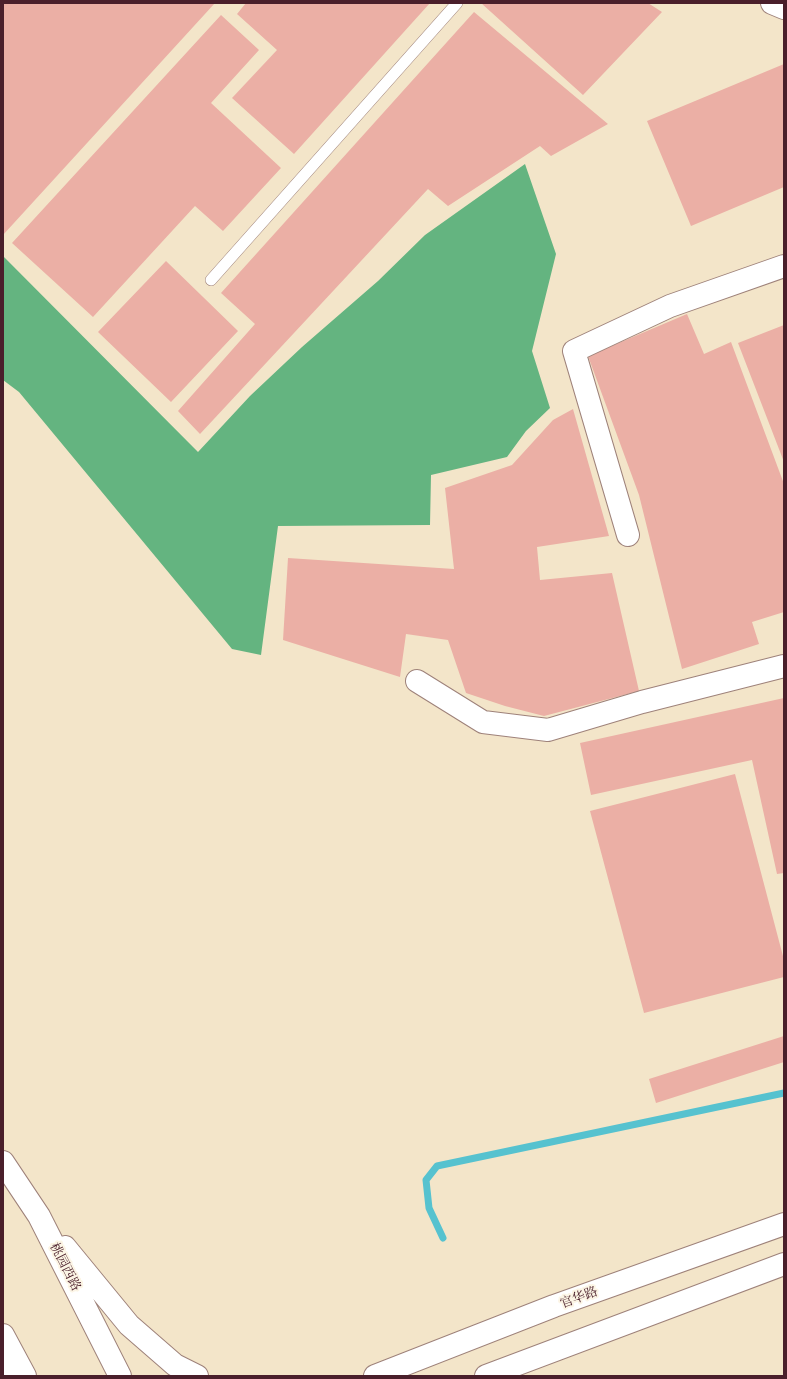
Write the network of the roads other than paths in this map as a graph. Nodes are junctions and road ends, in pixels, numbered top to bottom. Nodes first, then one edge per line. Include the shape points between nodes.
1 (457, 3) edge
2 (772, 3) edge
3 (784, 8) edge
4 (784, 266) edge
5 (212, 280) dead end
6 (628, 535) dead end
7 (784, 666) edge
8 (417, 681) dead end
9 (3, 1162) edge
10 (39, 1216) junction
11 (784, 1224) edge
12 (784, 1264) edge
13 (3, 1335) edge
14 (3, 1370) edge
15 (5, 1376) edge
16 (25, 1376) edge
17 (120, 1376) edge
18 (197, 1376) edge
19 (375, 1376) edge
20 (486, 1376) edge

1 - 5 lane
2 - 3 main road
4 - 6 main road via 670,306 574,351
7 - 8 main road via 642,702 548,730 483,722
9 - 10 main road, 桃园西路
10 - 17 main road, 桃园西路
10 - 18 main road via 129,1325 175,1364
11 - 19 main road, 官华路 via 554,1306
12 - 20 main road
13 - 16 main road
14 - 15 main road

